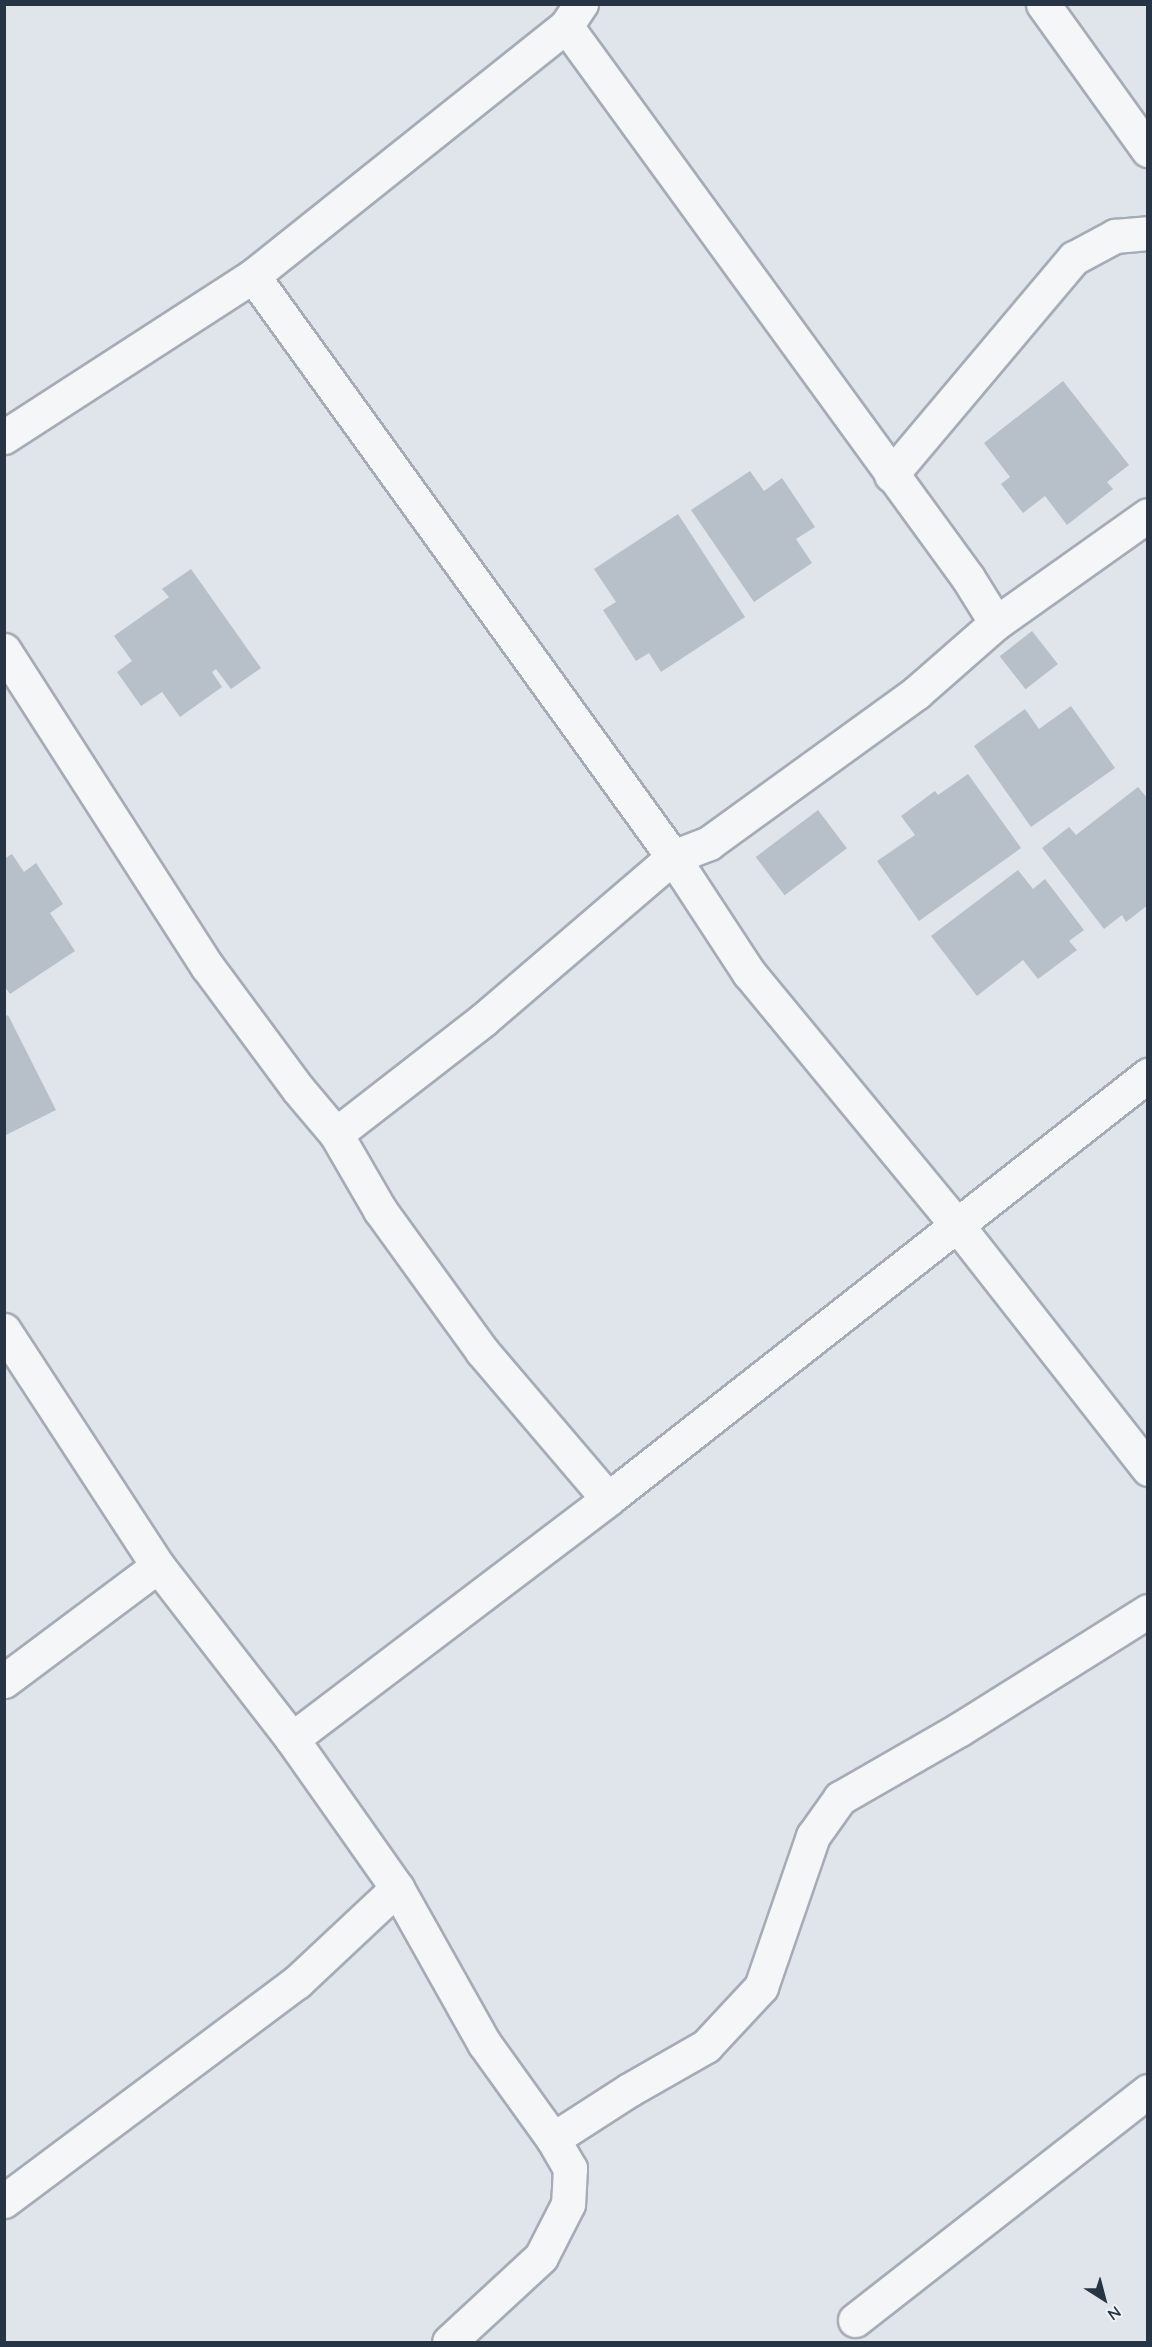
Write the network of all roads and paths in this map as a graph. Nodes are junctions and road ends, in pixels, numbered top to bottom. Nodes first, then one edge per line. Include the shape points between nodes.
1 (1043, 4) edge
2 (574, 15) edge
3 (1148, 150) edge
4 (1148, 233) edge
5 (253, 276) junction
6 (4, 436) edge
7 (891, 475) junction
8 (1148, 515) edge
9 (996, 623) junction
10 (4, 650) edge
11 (673, 857) junction
12 (1148, 1075) edge
13 (336, 1134) junction
14 (957, 1226) junction
15 (4, 1330) edge
16 (1148, 1469) edge
17 (608, 1499) junction
18 (158, 1566) junction
19 (1148, 1611) edge
20 (4, 1681) edge
21 (292, 1739) junction
22 (397, 1888) junction
23 (1148, 2091) edge
24 (553, 2139) junction
25 (4, 2201) edge
26 (855, 2320) dead end
27 (449, 2343) edge

1 - 3 street
2 - 5 street
2 - 7 street
4 - 7 street via 1115,236 1074,258
5 - 6 street
5 - 11 street
7 - 9 street via 968,578
8 - 9 street
9 - 11 street via 916,693 709,843
10 - 13 street via 207,966
11 - 13 street via 484,1019
11 - 14 street via 749,973
12 - 14 street
13 - 17 street via 380,1210 482,1351
14 - 16 street
14 - 17 street
15 - 18 street
17 - 21 street
18 - 20 street
18 - 21 street
19 - 24 street via 960,1729 840,1798 813,1836 761,1987 706,2046
21 - 22 street
22 - 24 street via 484,2043
22 - 25 street via 297,1982
23 - 26 street
24 - 27 street via 570,2168 568,2204 541,2257

